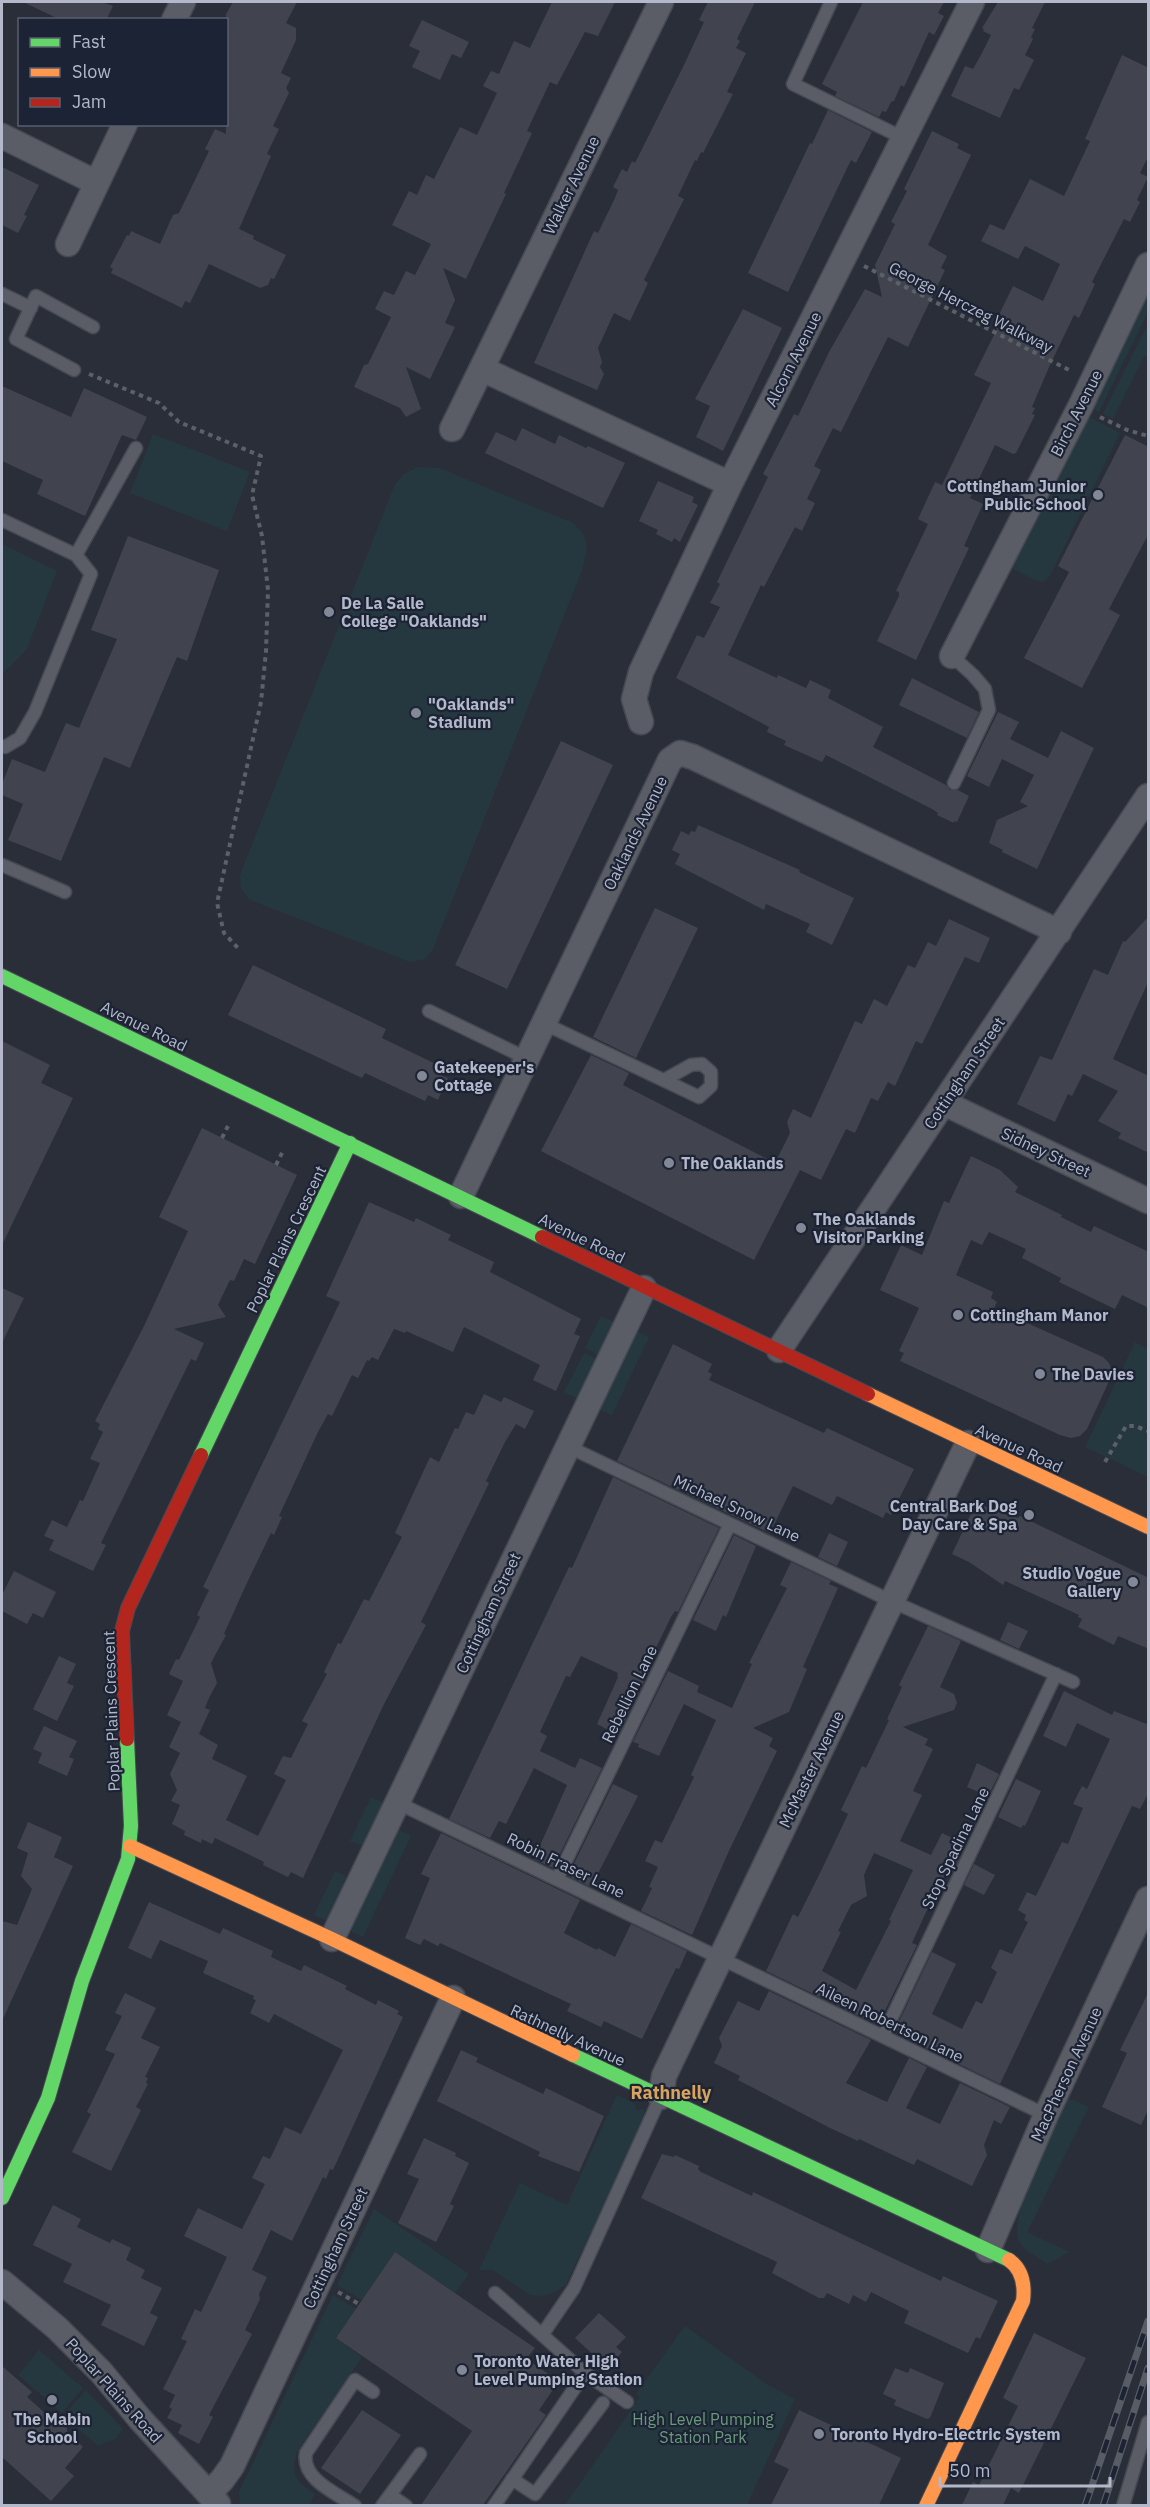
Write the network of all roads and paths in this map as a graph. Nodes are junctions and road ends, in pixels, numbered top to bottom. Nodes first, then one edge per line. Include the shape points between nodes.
1 (183, 2) edge
2 (661, 2) edge
3 (831, 2) edge
4 (972, 2) edge
5 (175, 18) edge
6 (124, 126) edge
7 (2, 136) edge
8 (903, 140) junction
9 (97, 183) junction
10 (68, 243) dead end
11 (855, 262) dead end
12 (1149, 266) edge
13 (2, 294) edge
14 (31, 309) junction
15 (93, 327) dead end
16 (482, 369) junction
17 (74, 370) joint
18 (1075, 373) dead end
19 (1100, 416) dead end
20 (452, 429) dead end
21 (1149, 436) edge
22 (136, 448) dead end
23 (730, 484) junction
24 (2, 520) edge
25 (76, 555) junction
26 (952, 656) joint
27 (641, 722) dead end
28 (2, 746) edge
29 (954, 783) dead end
30 (1149, 796) edge
31 (2, 865) edge
32 (65, 892) dead end
33 (1059, 932) junction
34 (238, 948) dead end
35 (2, 976) edge
36 (429, 1011) dead end
37 (545, 1024) junction
38 (528, 1059) junction
39 (664, 1080) dead end
40 (944, 1103) junction
41 (228, 1126) dead end
42 (222, 1138) dead end
43 (350, 1143) junction
44 (283, 1151) dead end
45 (276, 1165) dead end
46 (460, 1196) junction
47 (1149, 1201) edge
48 (644, 1288) junction
49 (779, 1350) junction
50 (1149, 1431) edge
51 (968, 1443) junction
52 (567, 1446) junction
53 (1105, 1462) dead end
54 (730, 1524) junction
55 (1149, 1527) edge
56 (891, 1601) junction
57 (1056, 1674) junction
58 (1073, 1682) dead end
59 (398, 1803) junction
60 (130, 1846) junction
61 (556, 1879) junction
62 (1149, 1899) edge
63 (332, 1940) junction
64 (720, 1958) junction
65 (453, 1998) junction
66 (883, 2036) junction
67 (661, 2097) junction
68 (1046, 2115) junction
69 (2, 2198) edge
70 (988, 2250) junction
71 (2, 2282) edge
72 (333, 2288) dead end
73 (495, 2293) dead end
74 (359, 2304) dead end
75 (542, 2335) junction
76 (585, 2373) junction
77 (373, 2392) dead end
78 (627, 2402) dead end
79 (603, 2403) dead end
80 (1149, 2422) edge
81 (420, 2454) dead end
82 (512, 2479) junction
83 (390, 2494) junction
84 (214, 2499) edge
85 (355, 2505) edge
86 (382, 2505) edge
87 (406, 2505) edge
88 (494, 2505) edge
89 (926, 2505) edge
90 (1123, 2505) edge

1 - 5 street
2 - 16 street, Walker Avenue
3 - 8 lane via 793,84
4 - 8 street, Alcorn Avenue
6 - 9 street
7 - 9 street
8 - 23 street, Alcorn Avenue
9 - 10 street
11 - 18 path, George Herczeg Walkway
12 - 26 street, Birch Avenue
13 - 14 lane
14 - 15 lane via 36,296
14 - 17 lane via 16,339
16 - 20 street, Walker Avenue
16 - 23 street
17 - 34 path via 159,404 179,422 261,456 252,495 262,536 268,590 261,702 217,903 224,933
19 - 21 path
22 - 25 lane
23 - 27 street, Alcorn Avenue via 641,672 634,699
24 - 25 lane
25 - 28 lane via 91,574 35,712 20,738
26 - 29 lane via 985,689 989,710
30 - 33 street, Cottingham Street
31 - 32 lane
33 - 37 street, Oaklands Avenue via 680,753 670,760
33 - 40 street, Cottingham Street
35 - 43 street, Avenue Road
36 - 38 lane
37 - 38 street, Oaklands Avenue
37 - 39 lane
38 - 46 street, Oaklands Avenue
40 - 47 street, Sidney Street
40 - 49 street, Cottingham Street
41 - 42 path
43 - 46 street, Avenue Road
43 - 60 street, Poplar Plains Crescent via 128,1608 122,1631
44 - 45 path
46 - 48 street, Avenue Road
48 - 49 street, Avenue Road
48 - 52 street, Cottingham Street
49 - 51 street, Avenue Road
50 - 53 path via 1126,1426
51 - 55 street, Avenue Road
51 - 56 street, McMaster Avenue
52 - 54 lane, Michael Snow Lane
52 - 59 street, Cottingham Street
54 - 56 lane, Michael Snow Lane
54 - 61 lane, Rebellion Lane
56 - 57 lane, Michael Snow Lane
56 - 64 street, McMaster Avenue
57 - 58 lane, Michael Snow Lane
57 - 66 lane, Stop Spadina Lane
59 - 61 lane, Robin Fraser Lane
59 - 63 street, Cottingham Street
60 - 63 street, Rathnelly Avenue
60 - 69 street, Poplar Plains Crescent via 123,1875 82,1980 48,2098
61 - 64 lane, Robin Fraser Lane
62 - 68 street, MacPherson Avenue
63 - 65 street, Rathnelly Avenue
64 - 66 lane, Aileen Robertson Lane
64 - 67 street, McMaster Avenue via 664,2076
65 - 67 street, Rathnelly Avenue
65 - 84 street, Cottingham Street
66 - 68 lane, Aileen Robertson Lane
67 - 70 street, Rathnelly Avenue
67 - 75 lane via 574,2288
68 - 70 street, MacPherson Avenue
70 - 89 street, Rathnelly Avenue via 1012,2261 1022,2272 1025,2286 1018,2315
71 - 84 street, Poplar Plains Road via 101,2372
72 - 74 path
73 - 75 lane
75 - 76 lane
76 - 78 lane
76 - 82 lane
77 - 85 lane via 355,2380 306,2453 304,2463 308,2473
79 - 82 lane via 535,2494
80 - 90 lane
81 - 83 lane
82 - 88 lane
83 - 86 lane
83 - 87 lane

